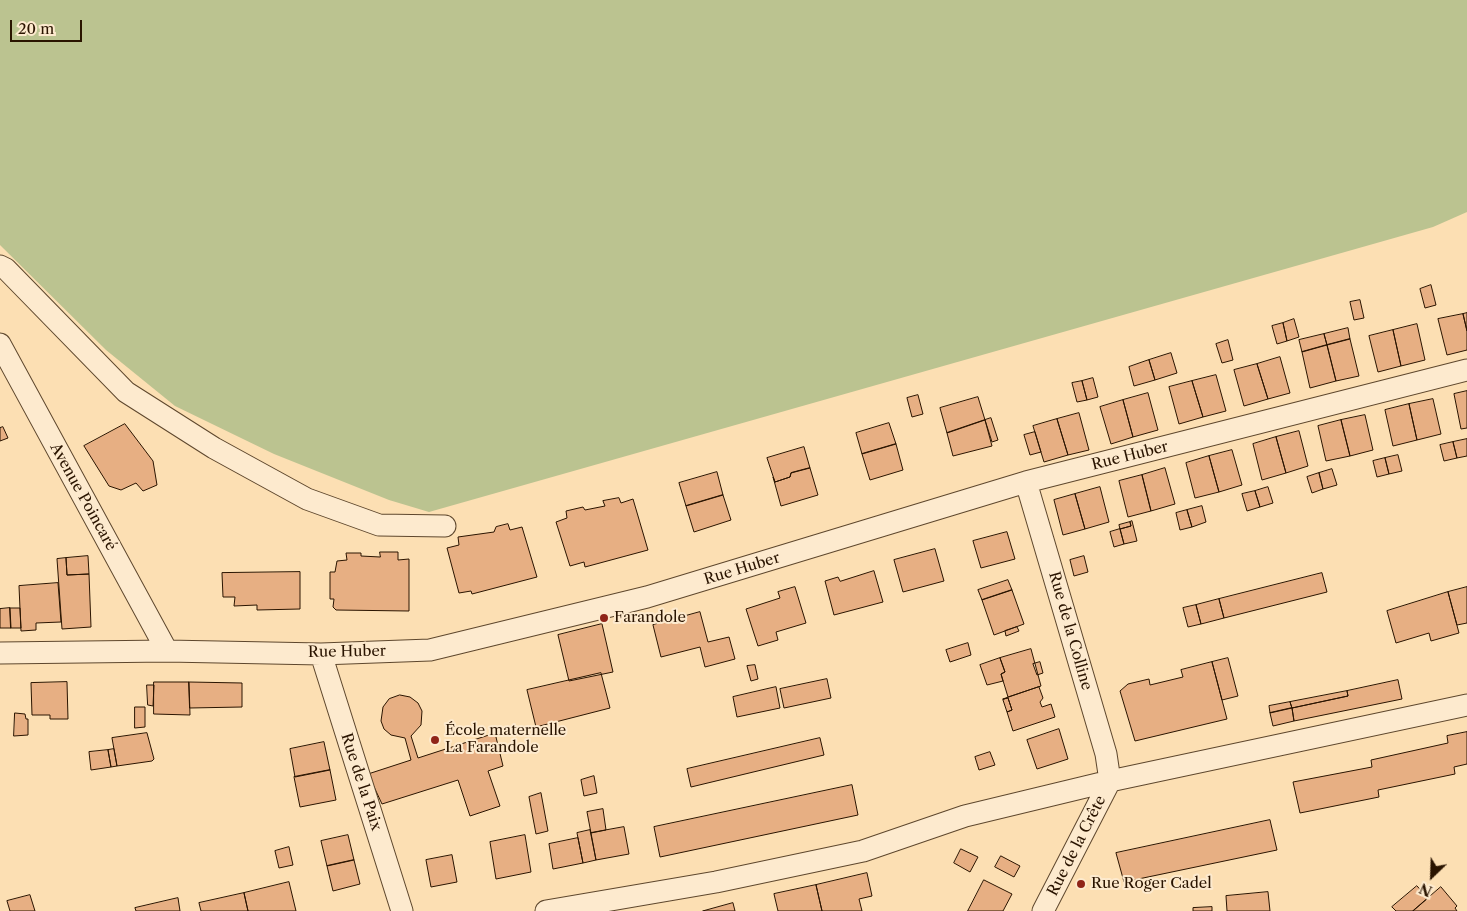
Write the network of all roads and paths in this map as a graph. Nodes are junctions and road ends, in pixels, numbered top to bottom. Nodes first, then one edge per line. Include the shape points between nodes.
1 (0, 266) edge
2 (0, 344) edge
3 (1467, 370) edge
4 (1026, 482) junction
5 (445, 526) dead end
6 (167, 651) junction
7 (0, 653) edge
8 (320, 654) junction
9 (1467, 704) edge
10 (1110, 781) junction
11 (402, 911) edge
12 (546, 911) edge
13 (1043, 911) edge

1 - 5 street via 126,392 214,448 307,499 379,525
2 - 6 street, Avenue Poincaré
3 - 4 street, Rue Huber
4 - 8 street, Rue Huber via 647,598 524,628 430,650
4 - 10 street, Rue de la Colline via 1106,754
6 - 7 street, Rue Huber
6 - 8 street, Rue Huber
8 - 11 street, Rue de la Paix
9 - 10 street
10 - 12 street via 965,816 863,851 716,882
10 - 13 street, Rue de la Crête

